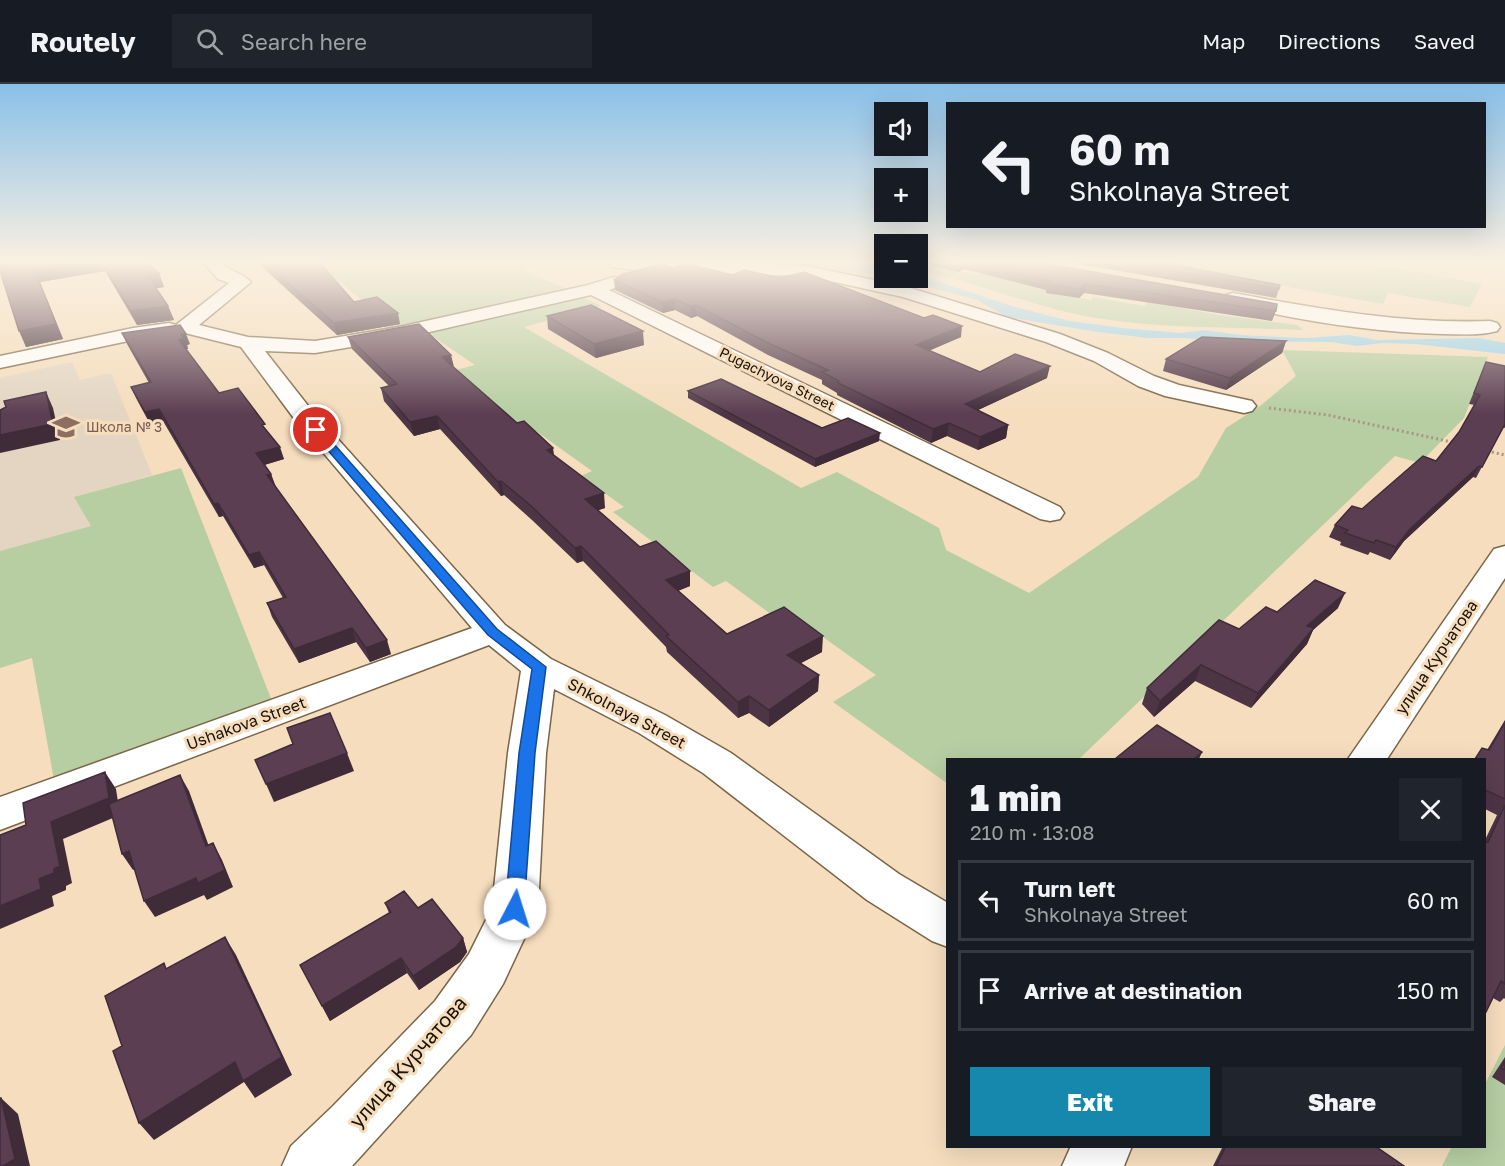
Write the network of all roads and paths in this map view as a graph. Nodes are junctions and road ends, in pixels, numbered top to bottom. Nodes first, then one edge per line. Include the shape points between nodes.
1 (201, 313) edge
2 (485, 313) edge
3 (643, 313) edge
4 (974, 313) edge
5 (1320, 313) edge
6 (184, 327) junction
7 (1490, 327) dead end
8 (248, 343) junction
9 (0, 362) edge
10 (1244, 406) joint
11 (1461, 444) edge
12 (1482, 449) edge
13 (1505, 455) edge
14 (1050, 513) dead end
15 (1505, 555) edge
16 (493, 632) junction
17 (539, 667) junction
18 (1368, 758) edge
19 (0, 814) edge
20 (946, 926) edge
21 (1103, 1148) edge
22 (311, 1166) edge
23 (1091, 1166) edge

1 - 6 street
2 - 8 street via 315,347
3 - 14 street, Pugachyova Street
4 - 10 street via 1101,357 1173,391
5 - 7 street via 1442,328
6 - 8 street
6 - 9 street via 133,333
8 - 16 street, Shkolnaya Street via 301,412
10 - 11 path via 1328,415
12 - 13 path
15 - 18 street, улица Курчатова
16 - 17 street, Shkolnaya Street
16 - 19 street, Ushakova Street
17 - 20 street, Shkolnaya Street via 652,724 717,763 883,887
17 - 22 street, улица Курчатова via 527,753 515,909 486,969 453,1018
21 - 23 street

